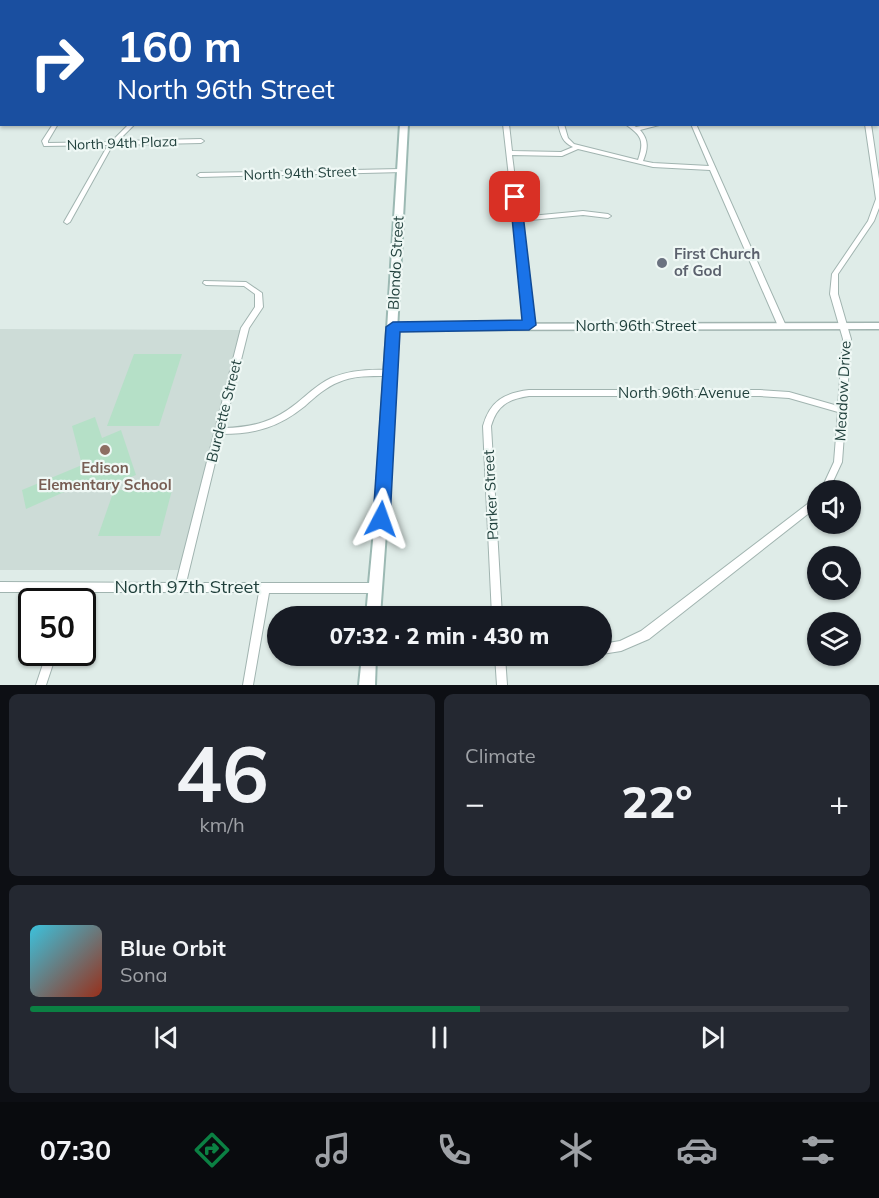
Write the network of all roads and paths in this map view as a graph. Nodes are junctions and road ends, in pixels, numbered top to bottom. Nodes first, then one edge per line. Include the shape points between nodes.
1 (55, 126) edge
2 (132, 126) edge
3 (404, 126) edge
4 (507, 126) edge
5 (562, 126) edge
6 (630, 126) edge
7 (651, 126) edge
8 (694, 126) edge
9 (868, 126) edge
10 (635, 129) junction
11 (201, 141) dead end
12 (114, 143) junction
13 (578, 147) junction
14 (510, 153) junction
15 (640, 162) junction
16 (712, 168) junction
17 (401, 171) junction
18 (200, 175) dead end
19 (608, 216) dead end
20 (518, 219) junction
21 (67, 222) dead end
22 (206, 283) dead end
23 (529, 325) junction
24 (782, 326) junction
25 (844, 326) junction
26 (879, 326) edge
27 (393, 327) junction
28 (390, 373) junction
29 (524, 394) joint
30 (842, 410) junction
31 (219, 431) junction
32 (830, 480) edge
33 (807, 509) edge
34 (0, 587) edge
35 (74, 587) joint
36 (180, 587) junction
37 (265, 587) junction
38 (375, 588) junction
39 (374, 606) edge
40 (496, 606) edge
41 (612, 647) edge
42 (47, 666) edge
43 (368, 666) edge
44 (501, 666) edge
45 (41, 685) edge
46 (248, 685) edge
47 (367, 685) edge
48 (502, 685) edge

1 - 12 street, North 94th Plaza via 45,143 48,146
2 - 12 street
3 - 17 main road, Blondo Street
4 - 14 street
5 - 13 street via 565,139
6 - 10 street
7 - 10 street
8 - 16 street
9 - 25 street, Meadow Drive via 879,199 871,221 835,273 834,294
10 - 15 street via 646,143
11 - 12 street, North 94th Plaza
12 - 21 street
13 - 14 street via 562,154
13 - 15 street
14 - 20 street
15 - 16 street
16 - 24 street
17 - 18 street, North 94th Street
17 - 27 main road, Blondo Street
19 - 20 street via 583,213
20 - 23 street
22 - 31 street, Burdette Street via 246,284 260,297 245,328
23 - 24 street, North 96th Street
23 - 27 street, North 96th Street
24 - 25 street, North 96th Street
25 - 26 street, North 96th Street
25 - 30 street, Meadow Drive via 847,339
27 - 28 main road, Blondo Street
28 - 31 street via 342,377 271,424
28 - 38 main road, Blondo Street
29 - 30 street, North 96th Avenue via 760,393 789,395
29 - 40 street, Parker Street via 498,404 487,426
30 - 32 street, Meadow Drive via 838,462
31 - 36 street, Burdette Street
33 - 41 street via 645,635
34 - 35 street, North 97th Street
35 - 36 street, North 97th Street
36 - 37 street, North 97th Street
37 - 38 street, North 97th Street
37 - 46 street
38 - 39 main road, Blondo Street
42 - 45 street
43 - 47 main road
44 - 48 street

